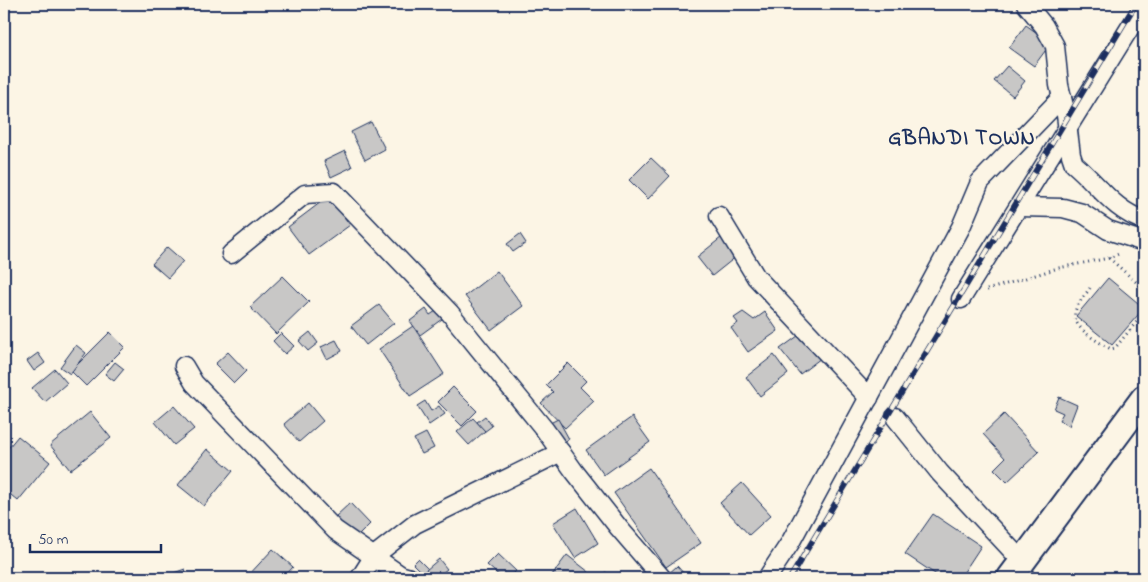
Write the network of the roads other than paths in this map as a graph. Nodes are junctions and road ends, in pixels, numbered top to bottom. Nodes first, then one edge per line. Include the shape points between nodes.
1 (1026, 4) edge
2 (1144, 5) edge
3 (1062, 98) junction
4 (1067, 128) junction
5 (1019, 207) junction
6 (719, 216) dead end
7 (1144, 220) edge
8 (1144, 242) edge
9 (231, 254) dead end
10 (970, 297) road end
11 (184, 366) dead end
12 (869, 398) junction
13 (1144, 398) edge
14 (895, 417) dead end
15 (561, 452) junction
16 (374, 556) junction
17 (1016, 570) edge
18 (360, 578) edge
19 (410, 578) edge
20 (662, 578) edge
21 (766, 578) edge

1 - 3 street via 1055,46
2 - 4 street
3 - 4 street
3 - 12 street via 980,182 961,227
4 - 5 street
4 - 7 street via 1074,164 1123,210
5 - 8 street via 1064,208 1082,213 1108,230
5 - 10 street
6 - 12 street via 756,277
9 - 15 street via 305,194 334,192 450,313
11 - 16 street via 194,383 335,530
12 - 21 street via 790,543
13 - 17 main road
14 - 17 street
15 - 16 street via 415,524
15 - 20 street
16 - 18 street
16 - 19 street via 400,575

